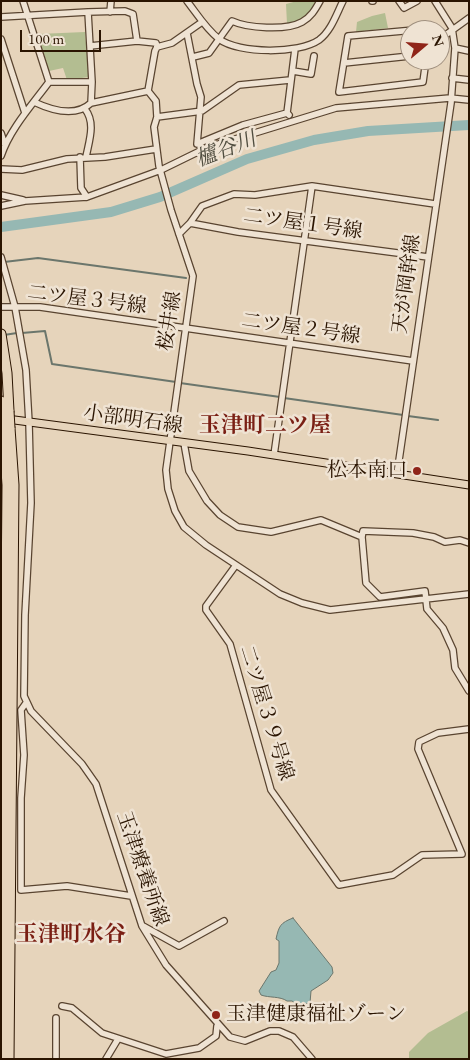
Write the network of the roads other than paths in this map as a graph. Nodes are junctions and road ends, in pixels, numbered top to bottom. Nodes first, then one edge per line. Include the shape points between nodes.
1 (23, 1) edge
2 (111, 1) edge
3 (320, 1) edge
4 (343, 1) edge
5 (399, 1) edge
6 (417, 1) edge
7 (435, 1) edge
8 (191, 3) edge
9 (88, 12) junction
10 (110, 12) junction
11 (28, 16) junction
12 (1, 17) edge
13 (469, 18) edge
14 (202, 22) junction
15 (452, 28) junction
16 (400, 31) edge
17 (187, 33) junction
18 (1, 38) edge
19 (219, 39) junction
20 (138, 41) junction
21 (90, 46) junction
22 (158, 47) junction
23 (455, 48) junction
24 (295, 49) junction
25 (469, 50) edge
26 (314, 56) dead end
27 (193, 57) junction
28 (400, 57) edge
29 (344, 63) junction
30 (425, 70) edge
31 (293, 71) junction
32 (452, 78) junction
33 (290, 80) junction
34 (469, 80) edge
35 (49, 82) junction
36 (92, 82) junction
37 (148, 90) junction
38 (469, 100) edge
39 (450, 101) junction
40 (34, 102) junction
41 (91, 103) junction
42 (85, 109) junction
43 (202, 111) junction
44 (25, 113) junction
45 (287, 113) junction
46 (157, 117) junction
47 (293, 120) junction
48 (1, 133) edge
49 (5, 145) junction
50 (156, 149) junction
51 (1, 156) edge
52 (83, 157) junction
53 (1, 169) edge
54 (162, 172) junction
55 (312, 186) junction
56 (1, 195) edge
57 (87, 197) junction
58 (25, 201) junction
59 (435, 204) junction
60 (1, 206) edge
61 (190, 223) junction
62 (179, 234) junction
63 (305, 241) junction
64 (1, 257) edge
65 (428, 257) junction
66 (1, 307) edge
67 (15, 307) junction
68 (184, 329) junction
69 (2, 337) edge
70 (290, 344) junction
71 (413, 361) junction
72 (1, 401) edge
73 (6, 411) edge
74 (29, 423) junction
75 (5, 424) edge
76 (169, 440) junction
77 (184, 443) junction
78 (274, 455) junction
79 (397, 474) junction
80 (469, 485) edge
81 (362, 537) junction
82 (469, 544) edge
83 (236, 565) junction
84 (469, 594) edge
85 (426, 599) junction
86 (469, 691) edge
87 (26, 703) junction
88 (469, 730) edge
89 (131, 896) junction
90 (224, 921) dead end
91 (142, 926) junction
92 (62, 1006) dead end
93 (56, 1018) dead end
94 (218, 1026) junction
95 (118, 1039) junction
96 (2, 1059) edge
97 (9, 1059) edge
98 (56, 1059) edge
99 (106, 1059) edge
100 (312, 1059) edge

1 - 11 street
2 - 10 street
3 - 19 street via 314,12 301,23 250,27 232,21
4 - 24 street via 325,34
5 - 6 street via 404,8
7 - 15 street
8 - 14 street
9 - 10 street
9 - 11 street
9 - 21 street
10 - 20 street via 133,14
11 - 12 street
11 - 35 street
13 - 15 street
14 - 17 street
14 - 19 street
15 - 23 street, 天が岡幹線
16 - 29 street via 348,36
17 - 22 street
17 - 27 street
18 - 44 street
19 - 24 street via 240,48
19 - 27 street via 209,53
20 - 21 street
20 - 22 street via 156,43
21 - 36 street
22 - 37 street
23 - 25 street
23 - 32 street, 天が岡幹線
24 - 31 street
26 - 31 street via 311,74
27 - 43 street
28 - 29 street
29 - 30 street via 339,92 423,82
31 - 33 street
32 - 34 street
32 - 39 street, 天が岡幹線
33 - 43 street via 239,86
33 - 45 street
35 - 36 street
35 - 40 street
36 - 41 street
37 - 41 street
37 - 46 street, 桜井線 via 156,101
38 - 39 street
39 - 47 street via 336,108
39 - 59 street, 天が岡幹線
40 - 42 street via 54,111
40 - 44 street
41 - 42 street
42 - 52 street via 91,130
43 - 45 street via 197,144 243,125
43 - 46 street
44 - 49 street
45 - 47 street
46 - 50 street, 桜井線 via 154,127
47 - 54 street via 206,148
48 - 49 street
49 - 51 street
50 - 52 street
50 - 54 street, 桜井線
52 - 53 street via 22,170
52 - 57 street via 81,188
54 - 57 street
54 - 62 street, 桜井線
55 - 59 street
55 - 61 street via 254,195 234,194 202,206
55 - 63 street
56 - 58 street
57 - 58 street
58 - 60 street
59 - 65 street, 天が岡幹線
61 - 62 street
61 - 63 street, 二ツ屋１号線
62 - 68 street, 桜井線 via 193,276
63 - 65 street, 二ツ屋１号線
63 - 70 street
64 - 67 street
65 - 71 street, 天が岡幹線
66 - 67 street, 二ツ屋３号線
67 - 68 street, 二ツ屋３号線 via 40,307
67 - 74 street via 26,370
68 - 70 street, 二ツ屋２号線
68 - 76 street, 桜井線
69 - 73 highway
70 - 71 street, 二ツ屋２号線
70 - 78 street
71 - 79 street, 天が岡幹線
72 - 73 highway
73 - 75 highway, bridge
74 - 75 main road, 小部明石線
74 - 76 main road, 小部明石線
74 - 87 street via 31,503 24,661
75 - 96 highway
75 - 97 highway via 14,485
76 - 77 main road, 小部明石線
76 - 83 street, 桜井線 via 166,470 175,511 184,526
77 - 78 main road, 小部明石線
77 - 81 street via 189,471 207,501 238,527 271,532 321,520
78 - 79 main road, 小部明石線
79 - 80 main road, 小部明石線
81 - 82 street via 363,531 413,533 445,542 460,540
81 - 85 street via 364,576 372,590 380,597 425,591
83 - 85 street, 桜井線 via 280,594 330,610
83 - 88 street, 二ツ屋３９号線 via 206,610 230,644 271,790 339,885 393,875 422,855 462,854 418,749 419,742 427,736
84 - 85 street, 桜井線
85 - 86 street via 427,609 443,628 453,650 455,668
87 - 89 street, 玉津療養所線 via 96,784
87 - 89 street via 21,710 24,755 21,890 67,886
89 - 91 street, 玉津療養所線
90 - 91 street via 179,946
91 - 94 street, 玉津療養所線 via 166,964
92 - 95 street via 72,1008 102,1033
93 - 98 street
94 - 95 street via 216,1036 199,1048 166,1054
94 - 100 street, 玉津療養所線 via 230,1037 245,1041 270,1031 287,1034
95 - 99 street

